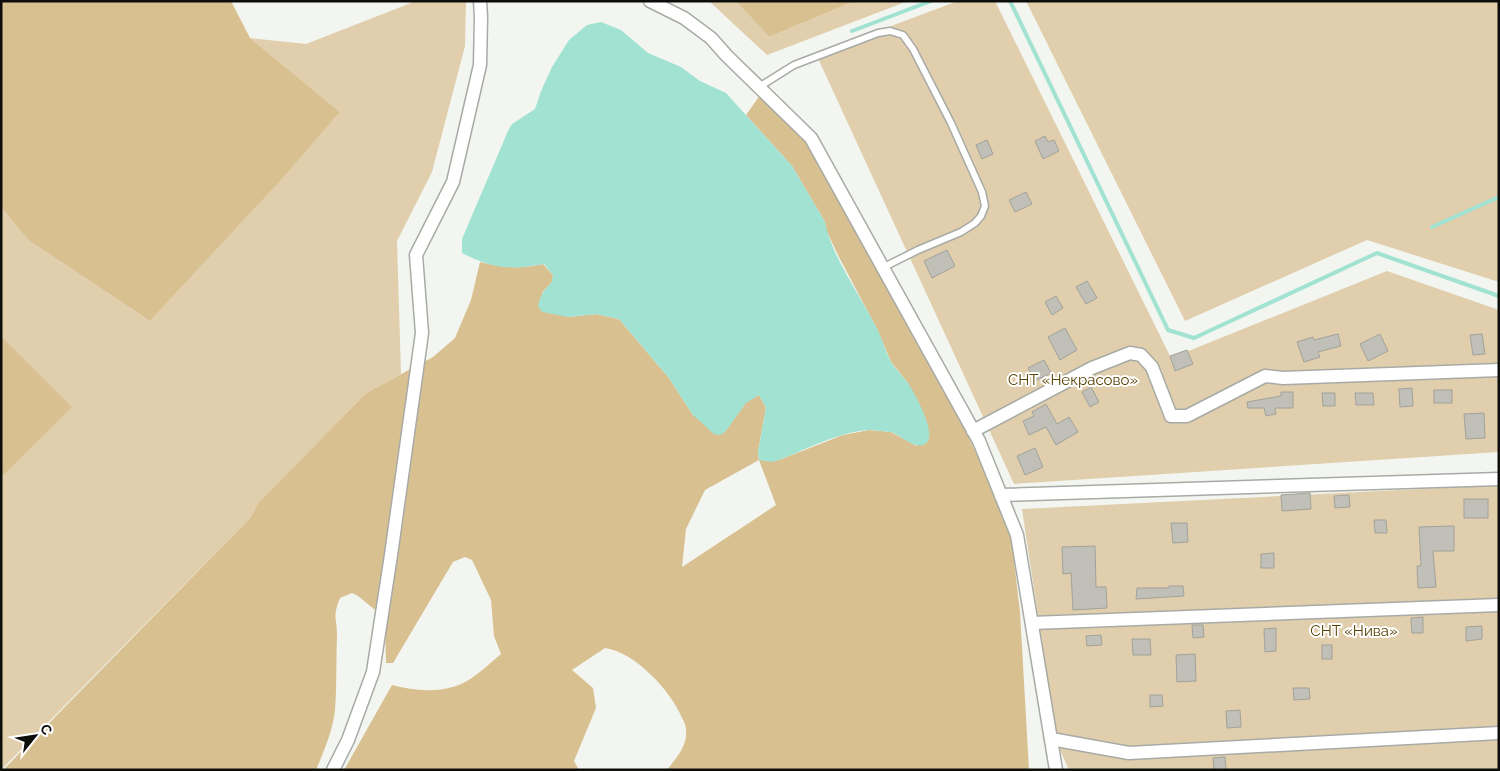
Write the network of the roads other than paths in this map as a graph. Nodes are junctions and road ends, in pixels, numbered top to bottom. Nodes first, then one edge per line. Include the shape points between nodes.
1 (480, 1) edge
2 (650, 1) edge
3 (759, 88) junction
4 (882, 268) junction
5 (1499, 370) edge
6 (973, 430) junction
7 (1499, 479) edge
8 (1001, 495) junction
9 (1499, 605) edge
10 (1032, 623) junction
11 (1499, 733) edge
12 (1051, 739) junction
13 (333, 770) edge
14 (1056, 770) edge

1 - 13 street via 480,65 453,182 416,255 422,333 373,672 348,740
2 - 3 street via 684,18 711,38
3 - 4 street via 811,138
3 - 4 lane via 802,62 878,33 890,31 903,35 913,49 951,123 982,192 985,206 974,224 961,232
4 - 6 street
5 - 6 street via 1264,376 1187,416 1171,416 1152,367 1141,355 1130,353 1092,368
6 - 8 street
7 - 8 street
8 - 10 street via 1017,534
9 - 10 street
10 - 12 street
11 - 12 street via 1129,753
12 - 14 street

